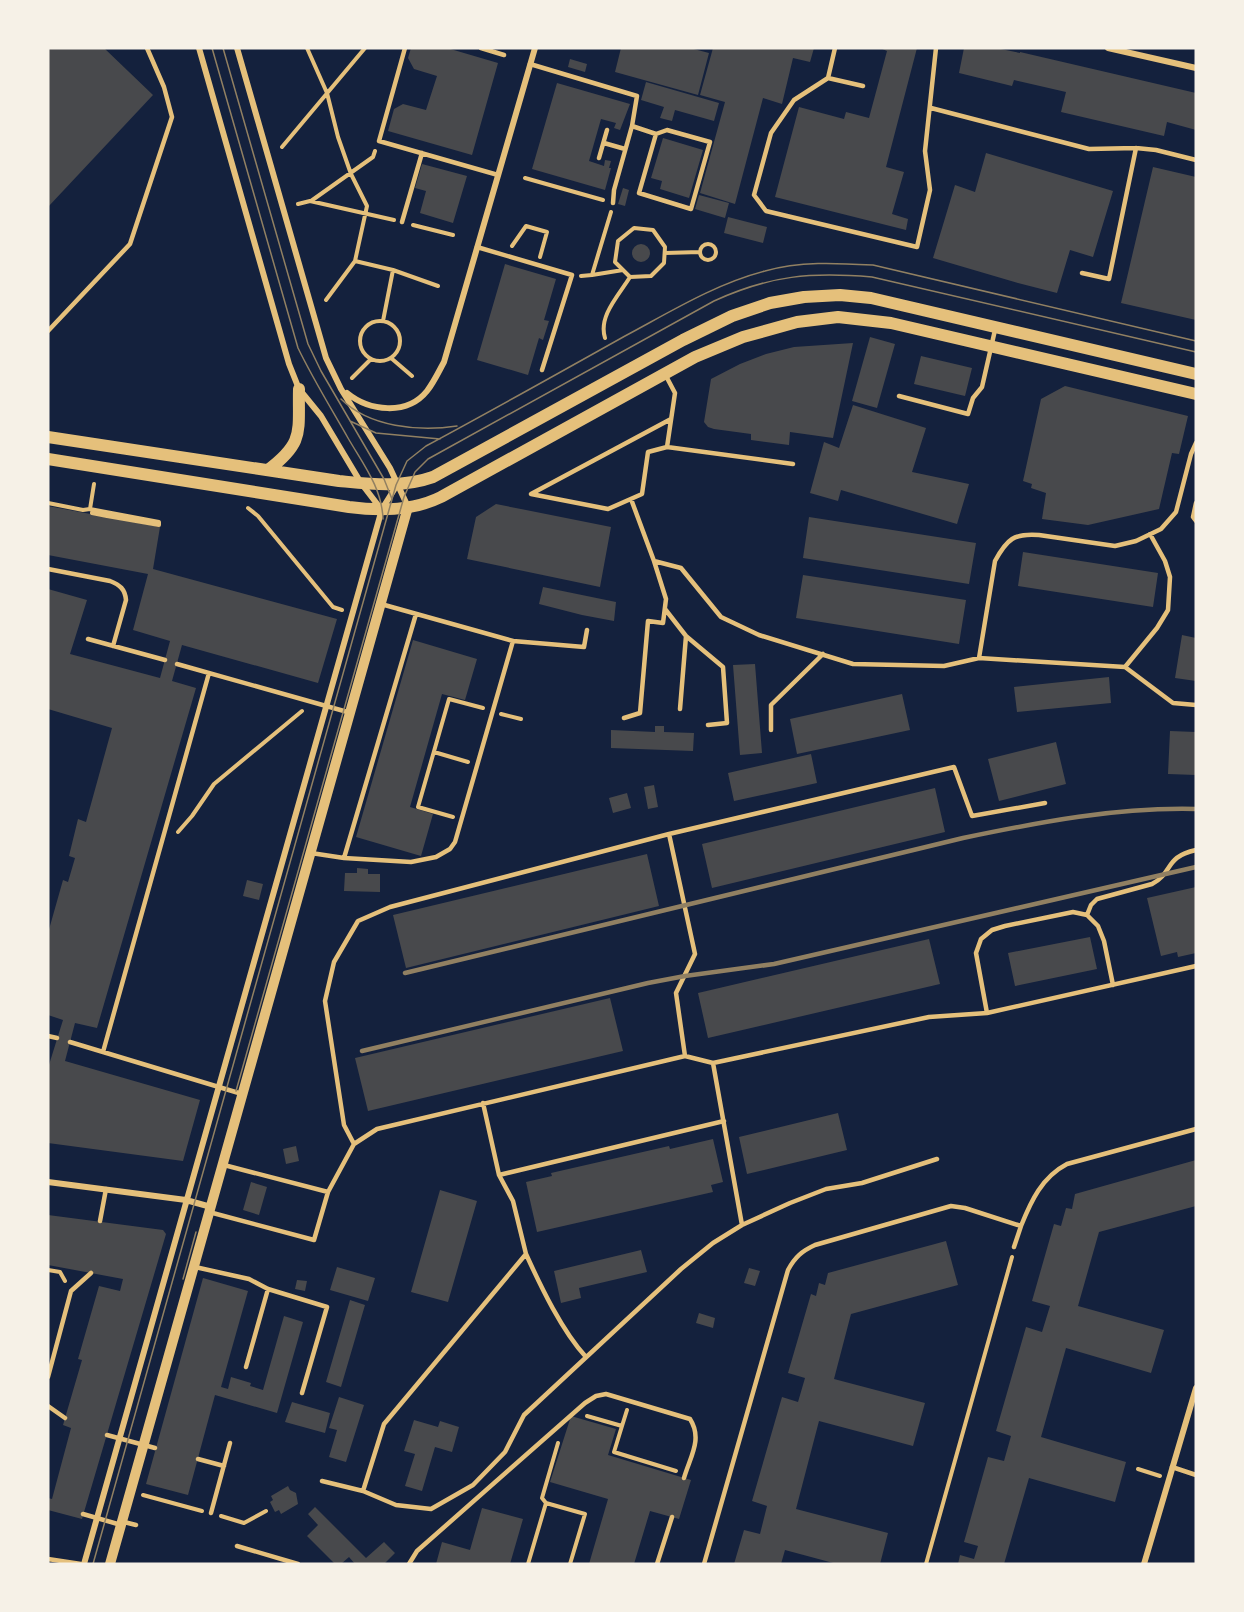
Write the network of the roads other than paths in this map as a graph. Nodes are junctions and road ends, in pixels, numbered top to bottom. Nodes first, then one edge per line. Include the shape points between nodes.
1 (147, 48) edge
2 (199, 48) edge
3 (237, 48) edge
4 (405, 48) edge
5 (481, 48) edge
6 (535, 48) edge
7 (835, 48) edge
8 (936, 48) edge
9 (1108, 48) edge
10 (504, 55) dead end
11 (530, 64) junction
12 (1196, 68) edge
13 (828, 78) junction
14 (863, 86) dead end
15 (931, 108) junction
16 (632, 126) junction
17 (607, 130) dead end
18 (656, 134) junction
19 (604, 143) junction
20 (1136, 148) junction
21 (625, 149) junction
22 (422, 153) junction
23 (599, 158) dead end
24 (1196, 160) edge
25 (498, 175) junction
26 (613, 203) road end
27 (402, 222) road end
28 (477, 247) junction
29 (1082, 273) dead end
30 (996, 327) junction
31 (48, 331) edge
32 (992, 346) junction
33 (542, 370) dead end
34 (665, 374) junction
35 (1196, 374) edge
36 (342, 389) junction
37 (299, 390) junction
38 (1196, 394) edge
39 (899, 396) dead end
40 (671, 419) junction
41 (48, 437) edge
42 (1196, 443) edge
43 (667, 447) junction
44 (48, 459) edge
45 (793, 464) dead end
46 (268, 470) junction
47 (361, 483) junction
48 (398, 485) junction
49 (631, 499) junction
50 (1196, 503) edge
51 (408, 507) junction
52 (382, 510) junction
53 (1196, 521) edge
54 (1150, 534) junction
55 (654, 561) junction
56 (48, 569) edge
57 (381, 604) junction
58 (665, 609) junction
59 (416, 614) junction
60 (587, 630) dead end
61 (687, 636) junction
62 (88, 639) dead end
63 (513, 640) junction
64 (113, 646) junction
65 (823, 654) junction
66 (979, 658) junction
67 (165, 660) dead end
68 (177, 664) dead end
69 (1125, 667) junction
70 (209, 673) junction
71 (1196, 705) edge
72 (326, 706) junction
73 (680, 709) dead end
74 (351, 713) junction
75 (624, 718) dead end
76 (708, 724) dead end
77 (771, 730) dead end
78 (1045, 803) dead end
79 (669, 834) junction
80 (1196, 850) edge
81 (311, 853) junction
82 (344, 858) junction
83 (1087, 915) junction
84 (1196, 966) edge
85 (1113, 985) junction
86 (987, 1013) junction
87 (48, 1036) edge
88 (57, 1038) dead end
89 (70, 1042) dead end
90 (103, 1052) junction
91 (686, 1056) junction
92 (713, 1063) junction
93 (218, 1087) junction
94 (242, 1094) junction
95 (483, 1103) junction
96 (724, 1121) junction
97 (1196, 1129) edge
98 (354, 1144) junction
99 (937, 1159) dead end
100 (223, 1164) junction
101 (499, 1175) junction
102 (48, 1182) edge
103 (106, 1189) junction
104 (328, 1192) junction
105 (186, 1200) junction
106 (210, 1210) junction
107 (100, 1221) dead end
108 (742, 1225) junction
109 (1021, 1226) junction
110 (1014, 1248) road end
111 (526, 1254) junction
112 (194, 1267) junction
113 (91, 1273) dead end
114 (268, 1289) junction
115 (586, 1357) junction
116 (246, 1367) dead end
117 (48, 1377) edge
118 (1196, 1390) edge
119 (302, 1393) dead end
120 (48, 1406) edge
121 (65, 1418) dead end
122 (107, 1434) dead end
123 (120, 1438) junction
124 (230, 1443) dead end
125 (144, 1444) junction
126 (156, 1448) dead end
127 (198, 1459) dead end
128 (224, 1466) junction
129 (1172, 1467) junction
130 (1196, 1475) edge
131 (685, 1476) road end
132 (322, 1481) dead end
133 (363, 1491) junction
134 (83, 1514) dead end
135 (211, 1514) road end
136 (672, 1517) dead end
137 (97, 1518) junction
138 (122, 1523) junction
139 (136, 1525) dead end
140 (237, 1546) dead end
141 (48, 1559) edge
142 (83, 1564) edge
143 (110, 1564) edge
144 (298, 1564) edge
145 (408, 1564) edge
146 (657, 1564) edge
147 (704, 1564) edge
148 (1144, 1564) edge

1 - 31 lane via 172,117 130,244
2 - 37 street
3 - 36 street via 324,351
4 - 22 lane via 379,141
5 - 10 lane
6 - 11 street
7 - 13 lane
8 - 15 lane
9 - 12 street
11 - 16 lane via 637,96
11 - 25 street
13 - 14 lane
13 - 15 lane via 794,100 771,133 754,195 766,211 917,247 930,190 925,151
15 - 20 lane via 1089,149
16 - 18 lane
16 - 21 lane
17 - 19 lane
18 - 18 lane via 667,130 710,142 691,209 639,193
19 - 21 lane
19 - 23 lane
20 - 24 lane
20 - 29 lane via 1109,279
21 - 26 lane
22 - 25 lane
22 - 27 lane
25 - 28 street
28 - 33 lane via 572,275
28 - 36 street via 444,362 427,392 410,404 382,408 364,405
30 - 32 lane
30 - 35 main road
30 - 48 main road via 871,298 823,295 770,303 691,336 433,477
32 - 34 main road via 881,321 822,319 743,336
32 - 38 main road
32 - 39 lane via 982,387 968,414
34 - 40 lane via 675,393
34 - 51 main road via 441,497
36 - 48 street
37 - 46 main road via 299,433 289,452
37 - 47 street via 321,416
40 - 43 lane
40 - 49 lane via 531,494 608,509
41 - 46 main road
42 - 54 lane via 1176,512 1161,529
43 - 45 lane
43 - 49 lane via 648,452 642,494
44 - 52 main road
46 - 47 main road
47 - 48 main road
47 - 52 street
48 - 51 street
48 - 52 street
49 - 55 lane
50 - 53 lane
51 - 52 main road
51 - 57 street
52 - 72 street
54 - 66 lane via 1115,546 1039,535 1013,537 995,561
54 - 69 lane via 1166,561 1170,578 1168,610
55 - 58 lane via 666,599
55 - 65 lane via 681,568 721,617 759,635
56 - 64 lane via 120,585 126,600
57 - 59 lane
57 - 74 street
58 - 61 lane
58 - 75 lane via 663,623 648,621 640,713
59 - 63 lane
59 - 82 lane
60 - 63 lane via 584,647
61 - 73 lane
61 - 76 lane via 723,667 727,723
62 - 64 lane
63 - 82 lane via 462,820 450,849 411,862
64 - 67 lane
65 - 66 lane via 853,664 944,666
65 - 77 lane via 771,705
66 - 69 lane
68 - 70 lane
69 - 71 lane via 1173,703
70 - 72 lane
70 - 90 lane
72 - 74 lane
72 - 93 street
74 - 81 street
78 - 79 lane via 972,816 954,767
79 - 91 lane via 695,954 676,993
79 - 98 lane via 390,907 358,921 334,962 325,1001 344,1125
80 - 83 lane via 1175,858 1152,884 1097,899
81 - 82 lane
81 - 94 street
83 - 85 lane via 1104,940
83 - 86 lane via 1073,912 1005,926 981,939 976,953
84 - 85 lane
85 - 86 lane
86 - 92 lane via 929,1017
87 - 88 lane
89 - 90 lane
90 - 93 lane
91 - 92 lane
91 - 95 lane
92 - 96 lane
93 - 94 lane
93 - 105 street
94 - 100 street
95 - 98 lane via 377,1129
95 - 101 lane
96 - 101 lane
96 - 108 lane
97 - 109 lane via 1055,1170 1042,1184
98 - 104 lane
99 - 108 lane via 862,1183 826,1189
100 - 104 lane
100 - 106 street
101 - 111 lane via 513,1201
102 - 103 street
103 - 105 street
103 - 107 lane
104 - 106 lane via 314,1240
105 - 106 street
105 - 123 street
106 - 112 street
108 - 115 lane via 681,1269
109 - 110 lane
109 - 147 lane via 951,1206 815,1245 794,1259
111 - 115 lane
111 - 133 lane via 384,1424
112 - 114 lane via 249,1279
112 - 125 street
113 - 117 lane via 71,1291
114 - 116 lane
114 - 119 lane via 327,1306
115 - 133 lane via 524,1415 505,1452 473,1485 431,1509 396,1505
118 - 129 street
120 - 121 lane
122 - 123 lane
123 - 125 lane
123 - 137 street
124 - 128 lane
125 - 126 lane
125 - 138 street
127 - 128 lane
128 - 135 lane
129 - 130 lane
129 - 148 street
131 - 145 lane via 697,1438 690,1419 606,1394 596,1396 417,1551
132 - 133 lane
134 - 137 lane
136 - 146 lane
137 - 138 lane
137 - 142 street
138 - 139 lane
138 - 143 street
140 - 144 lane
141 - 142 lane

